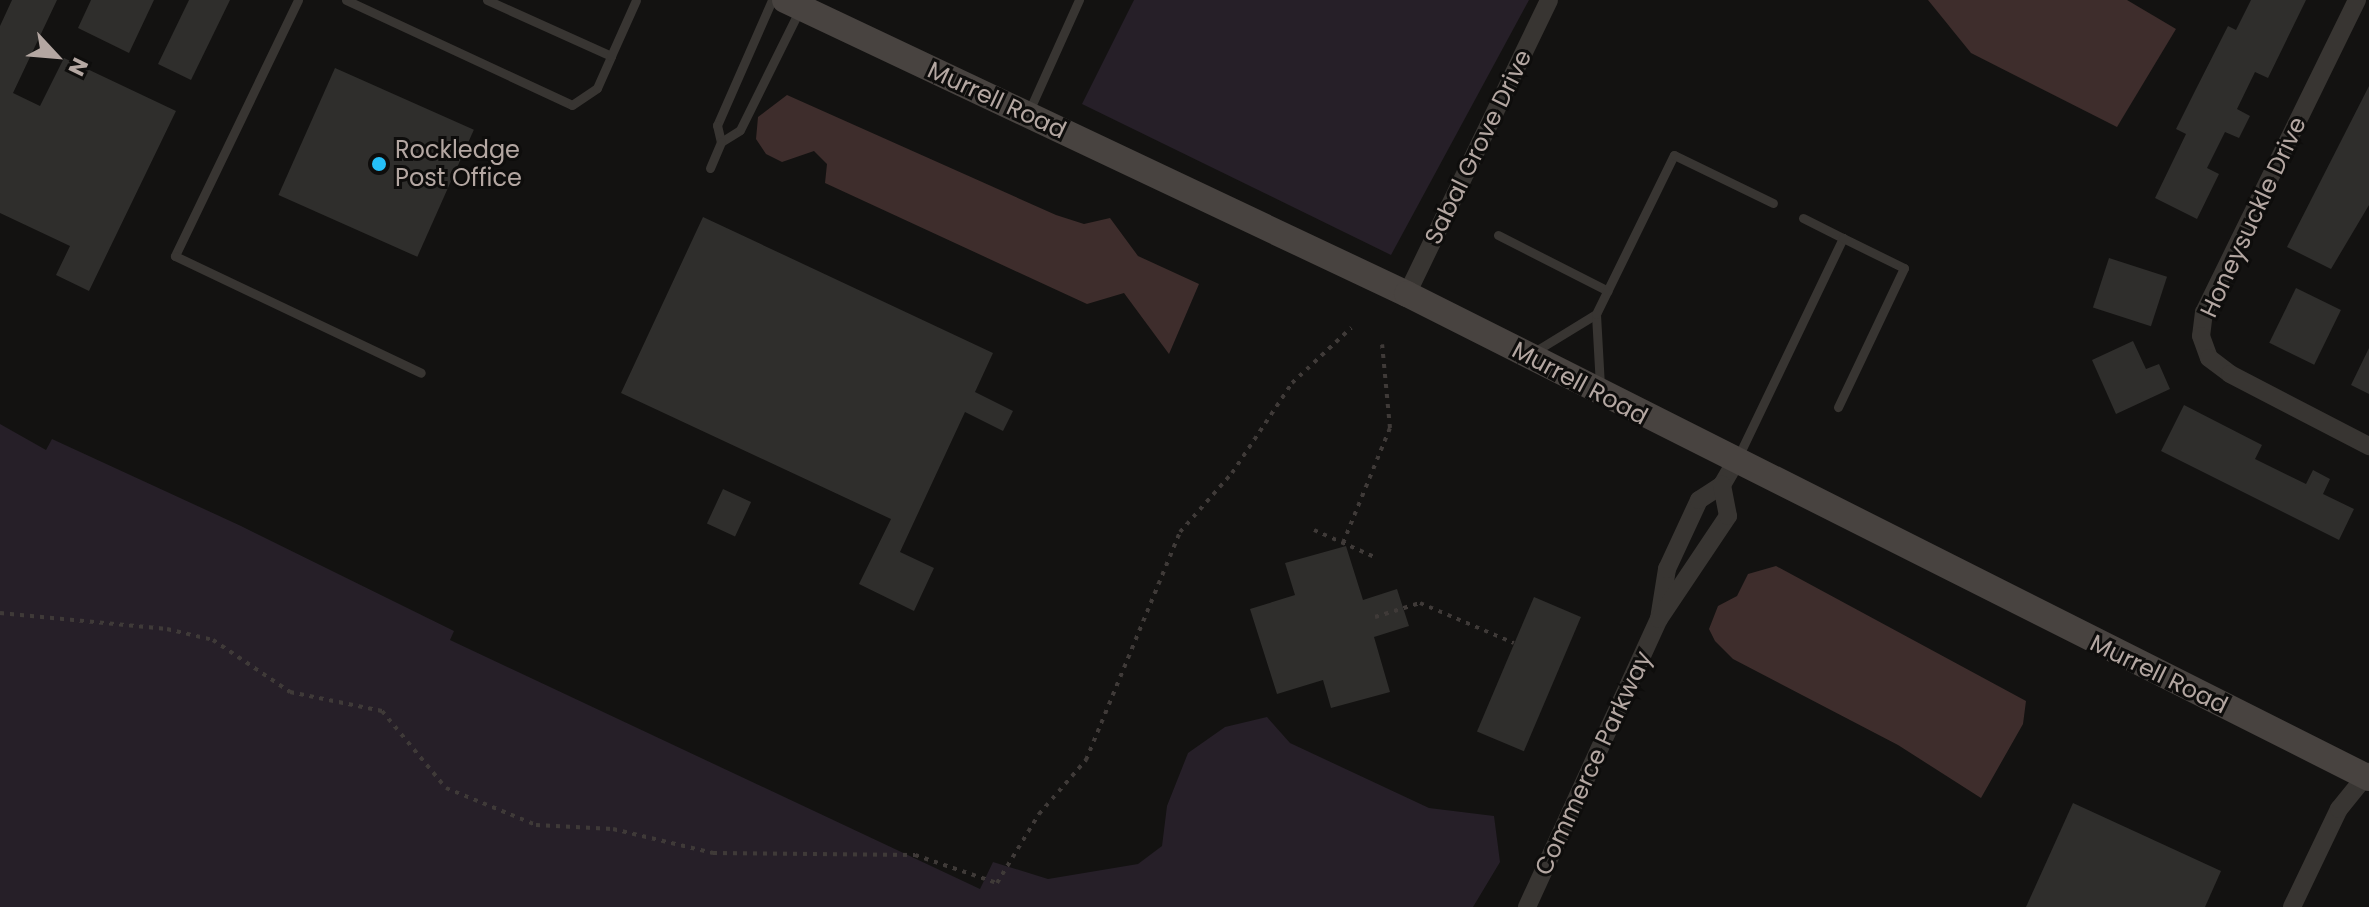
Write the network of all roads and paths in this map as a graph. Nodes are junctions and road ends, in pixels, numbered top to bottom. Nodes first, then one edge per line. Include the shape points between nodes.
1 (298, 0) edge
2 (346, 0) edge
3 (487, 0) edge
4 (636, 0) edge
5 (772, 0) edge
6 (1079, 0) edge
7 (1549, 0) edge
8 (2357, 0) edge
9 (793, 4) edge
10 (611, 56) junction
11 (1028, 114) junction
12 (721, 142) junction
13 (710, 168) dead end
14 (1773, 203) dead end
15 (1803, 218) dead end
16 (1498, 235) dead end
17 (1843, 238) junction
18 (1608, 291) junction
19 (1407, 294) junction
20 (1596, 314) junction
21 (1351, 328) dead end
22 (1382, 344) dead end
23 (1528, 356) junction
24 (421, 373) dead end
25 (1600, 394) junction
26 (1838, 407) dead end
27 (2369, 446) edge
28 (1728, 475) junction
29 (1314, 530) dead end
30 (1343, 543) junction
31 (1377, 558) dead end
32 (0, 613) edge
33 (1375, 617) dead end
34 (1659, 619) junction
35 (1514, 643) dead end
36 (2368, 776) edge
37 (1527, 907) edge
38 (2292, 907) edge

1 - 24 lane via 175,256
2 - 10 lane via 572,105 597,88
3 - 10 lane
4 - 10 lane
5 - 12 lane via 717,125
6 - 11 lane
7 - 19 street, Sabal Grove Drive
8 - 27 street, Honeysuckle Drive via 2204,312 2201,336 2209,358 2230,374
9 - 11 street, Murrell Road
9 - 12 lane via 740,130
11 - 19 street, Murrell Road
12 - 13 lane
14 - 18 lane via 1674,155
15 - 17 lane
16 - 18 lane
17 - 26 lane via 1904,268
17 - 28 lane via 1810,320
18 - 20 lane
19 - 23 street, Murrell Road
20 - 23 lane
20 - 25 lane
21 - 32 path via 1292,383 1232,473 1180,532 1086,760 1039,814 997,883 888,851 713,853 613,829 536,825 446,788 382,711 290,692 213,640 167,629
22 - 30 path via 1390,428
23 - 25 street, Murrell Road
25 - 28 street, Murrell Road
28 - 34 street, Commerce Parkway via 1728,516
28 - 34 street, Commerce Parkway via 1699,500 1667,569
28 - 36 street, Murrell Road
29 - 30 path
30 - 31 path
33 - 35 path via 1420,603
34 - 37 street, Commerce Parkway
36 - 38 street via 2339,809

